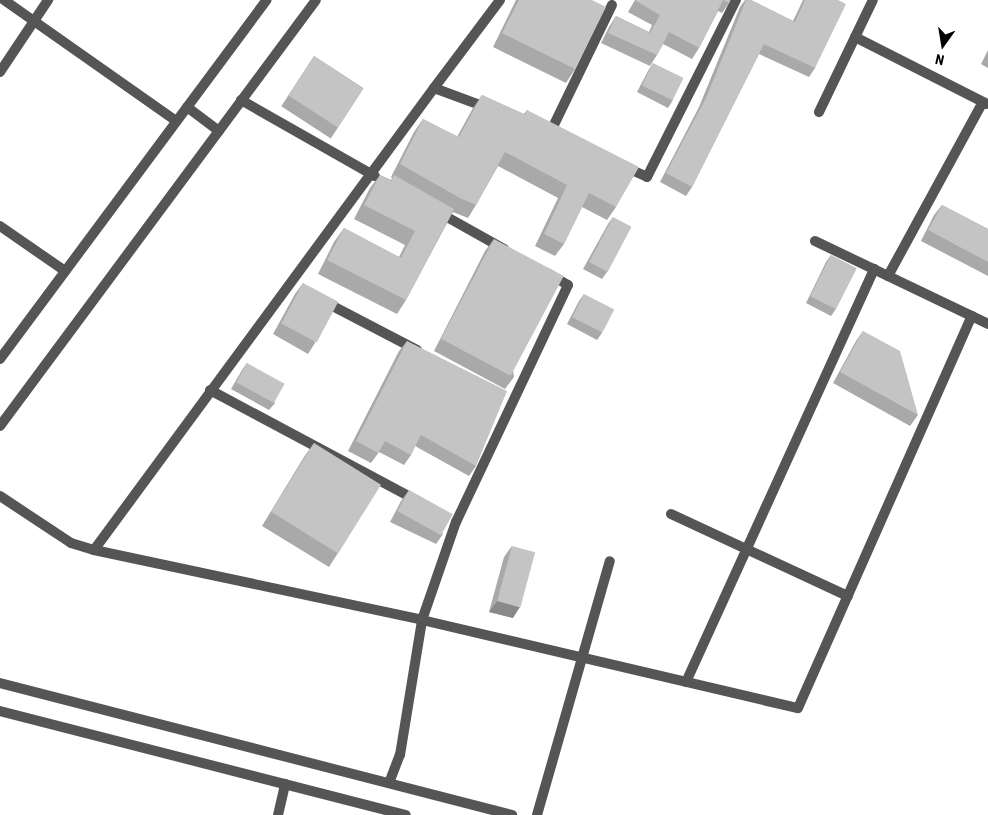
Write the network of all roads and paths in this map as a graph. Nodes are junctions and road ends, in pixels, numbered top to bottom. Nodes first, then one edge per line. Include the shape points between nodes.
1 (4, 0) edge
2 (48, 0) edge
3 (267, 0) edge
4 (316, 0) edge
5 (500, 0) edge
6 (736, 0) edge
7 (873, 0) edge
8 (612, 5) dead end
9 (33, 21) junction
10 (855, 37) junction
11 (0, 72) edge
12 (434, 88) junction
13 (242, 100) junction
14 (985, 103) edge
15 (187, 107) junction
16 (501, 111) edge
17 (819, 112) dead end
18 (176, 121) junction
19 (219, 131) junction
20 (551, 131) edge
21 (612, 160) edge
22 (371, 174) junction
23 (388, 184) edge
24 (431, 208) edge
25 (0, 226) edge
26 (815, 241) dead end
27 (517, 256) edge
28 (534, 266) edge
29 (874, 269) junction
30 (65, 271) junction
31 (888, 276) junction
32 (316, 297) edge
33 (972, 316) junction
34 (988, 324) edge
35 (428, 356) edge
36 (0, 359) edge
37 (210, 390) junction
38 (498, 392) edge
39 (515, 402) junction
40 (0, 426) edge
41 (0, 496) edge
42 (430, 508) edge
43 (671, 514) dead end
44 (94, 550) junction
45 (746, 550) junction
46 (610, 561) dead end
47 (848, 596) junction
48 (422, 620) junction
49 (580, 657) junction
50 (686, 682) junction
51 (0, 683) edge
52 (0, 711) edge
53 (285, 784) junction
54 (389, 784) junction
55 (278, 815) edge
56 (406, 815) edge
57 (512, 815) edge
58 (537, 815) edge

1 - 9 street
2 - 9 street
3 - 15 street
4 - 13 street
5 - 12 street
6 - 21 street via 647,177
7 - 10 street
8 - 20 street
9 - 11 street
9 - 18 street
10 - 14 street
10 - 17 street
12 - 16 street
12 - 22 street
13 - 19 street
13 - 22 street
14 - 31 street
15 - 18 street
15 - 19 street
18 - 30 street
19 - 40 street
22 - 23 street
22 - 37 street via 294,286
24 - 27 street
25 - 30 street
26 - 29 street
28 - 39 street via 568,285
29 - 31 street
29 - 45 street
30 - 36 street
31 - 33 street
32 - 35 street
33 - 34 street
33 - 47 street
37 - 42 street
37 - 44 street
38 - 39 street
39 - 48 street via 452,519
41 - 44 street via 72,543
43 - 45 street
44 - 48 street
45 - 47 street
45 - 50 street
46 - 49 street
47 - 50 street via 798,708
48 - 49 street
48 - 54 street via 400,755
49 - 50 street
49 - 58 street
51 - 54 street
52 - 53 street
53 - 55 street
53 - 56 street
54 - 57 street

